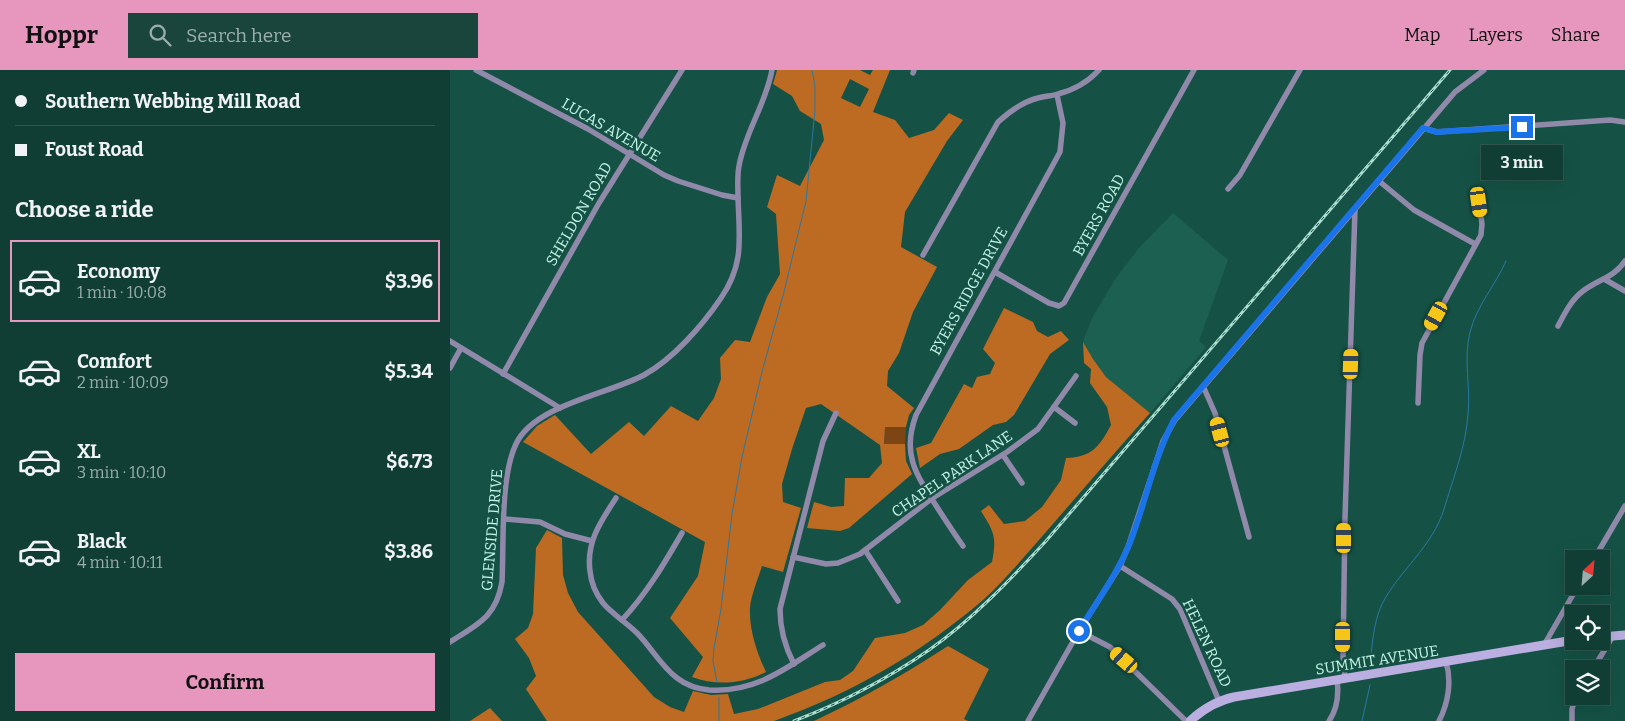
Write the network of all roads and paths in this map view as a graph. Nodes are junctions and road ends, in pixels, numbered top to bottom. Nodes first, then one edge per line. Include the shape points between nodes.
1 (476, 70) edge
2 (682, 70) edge
3 (772, 70) edge
4 (1099, 70) edge
5 (1194, 70) edge
6 (1300, 70) edge
7 (1484, 70) edge
8 (1057, 94) junction
9 (1625, 122) edge
10 (1423, 128) junction
11 (629, 153) junction
12 (1379, 181) junction
13 (1228, 189) dead end
14 (738, 198) junction
15 (1479, 202) dead end
16 (1355, 209) junction
17 (1475, 244) junction
18 (923, 255) dead end
19 (1625, 261) edge
20 (995, 272) junction
21 (1604, 279) junction
22 (1625, 291) edge
23 (1558, 326) dead end
24 (450, 341) edge
25 (461, 348) junction
26 (450, 368) edge
27 (503, 374) junction
28 (1076, 376) dead end
29 (1203, 386) junction
30 (1418, 404) dead end
31 (1054, 407) junction
32 (560, 408) junction
33 (836, 412) dead end
34 (1075, 423) dead end
35 (1003, 455) junction
36 (1022, 483) dead end
37 (616, 498) dead end
38 (931, 499) junction
39 (1625, 506) edge
40 (505, 518) junction
41 (682, 533) dead end
42 (1249, 537) dead end
43 (592, 541) junction
44 (962, 546) dead end
45 (865, 550) junction
46 (1599, 550) edge
47 (793, 557) junction
48 (1120, 566) junction
49 (1573, 595) edge
50 (898, 601) dead end
51 (622, 620) junction
52 (1079, 631) junction
53 (1625, 635) edge
54 (1610, 636) edge
55 (1613, 636) junction
56 (450, 642) edge
57 (1565, 642) edge
58 (824, 645) dead end
59 (1544, 645) junction
60 (1598, 660) edge
61 (1446, 662) junction
62 (794, 664) junction
63 (1341, 680) junction
64 (1219, 701) junction
65 (1573, 705) edge
66 (1028, 721) edge
67 (1186, 721) edge
68 (1190, 721) edge
69 (1329, 721) edge
70 (1439, 721) edge
71 (1572, 721) edge

1 - 11 street, LUCAS AVENUE
2 - 11 street, SHELDON ROAD
3 - 14 street, GLENSIDE DRIVE via 764,99 742,150
4 - 8 street via 1082,84
5 - 20 street, BYERS ROAD via 1064,303 1059,306 1049,303
6 - 13 street via 1240,175
7 - 10 street via 1455,92
8 - 18 street via 1021,104 998,122
8 - 20 street, BYERS RIDGE DRIVE via 1063,123 1060,152
9 - 10 street via 1610,120 1436,132
10 - 12 street
11 - 14 street, LUCAS AVENUE via 678,182
11 - 27 street, SHELDON ROAD
12 - 16 street
12 - 17 street via 1414,210
14 - 32 street, GLENSIDE DRIVE via 736,270 732,281 701,323 665,362 642,376
15 - 17 street via 1482,224
16 - 29 street
16 - 63 street
17 - 30 street via 1422,343
19 - 21 street via 1615,273
20 - 38 street, BYERS RIDGE DRIVE via 910,431 914,470
21 - 22 street
21 - 23 street via 1575,298
24 - 25 street
25 - 26 street
25 - 27 street
27 - 32 street
28 - 31 street, CHAPEL PARK LANE
29 - 42 street via 1215,413
29 - 48 street via 1174,420 1163,441
31 - 34 street
31 - 35 street, CHAPEL PARK LANE via 1038,429
32 - 40 street, GLENSIDE DRIVE via 526,430 517,442 507,477
33 - 47 street via 823,441
35 - 36 street
35 - 38 street, CHAPEL PARK LANE
37 - 43 street
38 - 44 street, BYERS RIDGE DRIVE
38 - 45 street, CHAPEL PARK LANE
39 - 46 street
40 - 43 street via 540,522 565,534
40 - 56 street, GLENSIDE DRIVE via 502,582 496,605 481,622
41 - 51 street via 654,581
43 - 51 street via 592,582 603,604
45 - 47 street, CHAPEL PARK LANE via 838,563 826,564
45 - 50 street
47 - 62 street via 780,623 784,643
48 - 52 street
48 - 64 street, HELEN ROAD via 1172,598 1180,609
49 - 59 street
51 - 62 street via 678,679 698,688 725,690 744,687 764,681
52 - 66 street
52 - 67 street via 1110,647
53 - 55 main road
54 - 55 main road
55 - 60 street
57 - 59 main road, SUMMIT AVENUE
58 - 62 street
59 - 61 main road, SUMMIT AVENUE
61 - 63 main road, SUMMIT AVENUE
61 - 70 street via 1448,690
63 - 64 main road, SUMMIT AVENUE
63 - 69 street via 1338,700
64 - 68 main road, SUMMIT AVENUE
65 - 71 street

